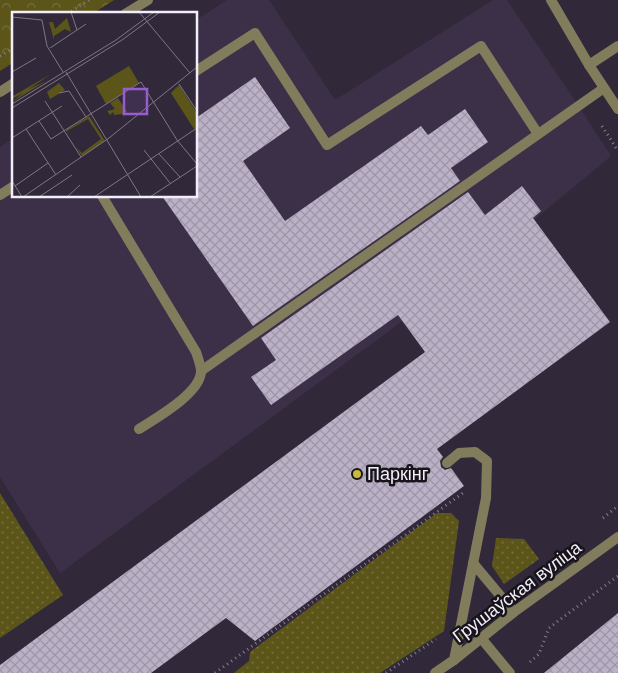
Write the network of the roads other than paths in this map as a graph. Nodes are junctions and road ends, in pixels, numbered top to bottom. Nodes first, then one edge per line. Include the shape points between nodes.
1 (148, 0) edge
2 (551, 0) edge
3 (129, 12) edge
4 (618, 46) edge
5 (589, 65) junction
6 (198, 70) edge
7 (12, 84) edge
8 (604, 88) junction
9 (0, 92) edge
10 (618, 109) edge
11 (538, 134) junction
12 (12, 187) edge
13 (0, 194) edge
14 (103, 198) edge
15 (201, 371) junction
16 (140, 429) dead end
17 (447, 463) dead end
18 (618, 537) edge
19 (473, 563) junction
20 (514, 612) junction
21 (481, 638) junction
22 (454, 660) junction
23 (435, 673) edge
24 (510, 673) edge

1 - 3 street
2 - 5 street
4 - 5 street
5 - 8 street
6 - 11 street via 255,33 327,145 481,46
7 - 9 street
8 - 10 street
8 - 11 street
11 - 15 street
12 - 13 street
14 - 15 street via 196,352
15 - 16 street via 198,383 185,398
17 - 19 street via 458,453 476,452 486,461 486,498
18 - 20 street, Грушаўская вуліца
19 - 20 street
19 - 22 street
20 - 21 street, Грушаўская вуліца
21 - 22 street, Грушаўская вуліца
21 - 24 street
22 - 23 street, Грушаўская вуліца

